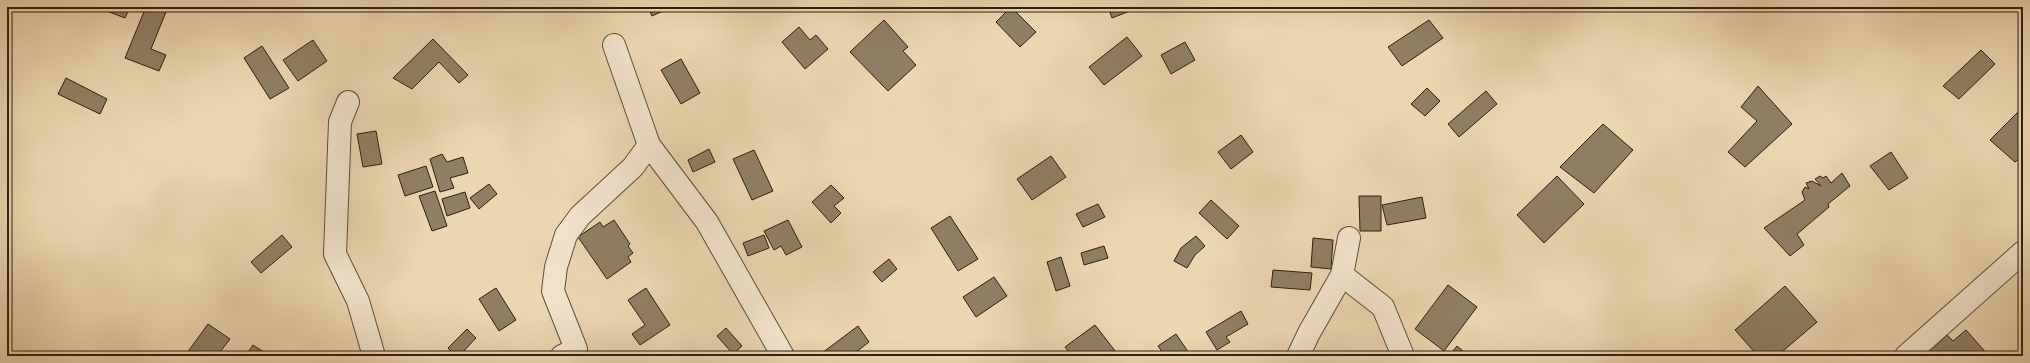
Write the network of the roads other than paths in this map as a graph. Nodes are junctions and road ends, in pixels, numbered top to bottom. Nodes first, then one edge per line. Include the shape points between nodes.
1 (614, 45) dead end
2 (348, 102) dead end
3 (649, 144) junction
4 (1349, 238) dead end
5 (2023, 252) edge
6 (1342, 275) junction
7 (374, 356) edge
8 (562, 356) edge
9 (783, 356) edge
10 (1298, 356) edge
11 (1403, 356) edge
12 (1906, 356) edge

1 - 3 street
2 - 7 street via 340,122 335,254 358,301
3 - 8 street via 633,167 580,216 566,235 556,267 553,291 576,349
3 - 9 street via 707,222
4 - 6 street
5 - 12 street
6 - 10 street
6 - 11 street via 1383,307

